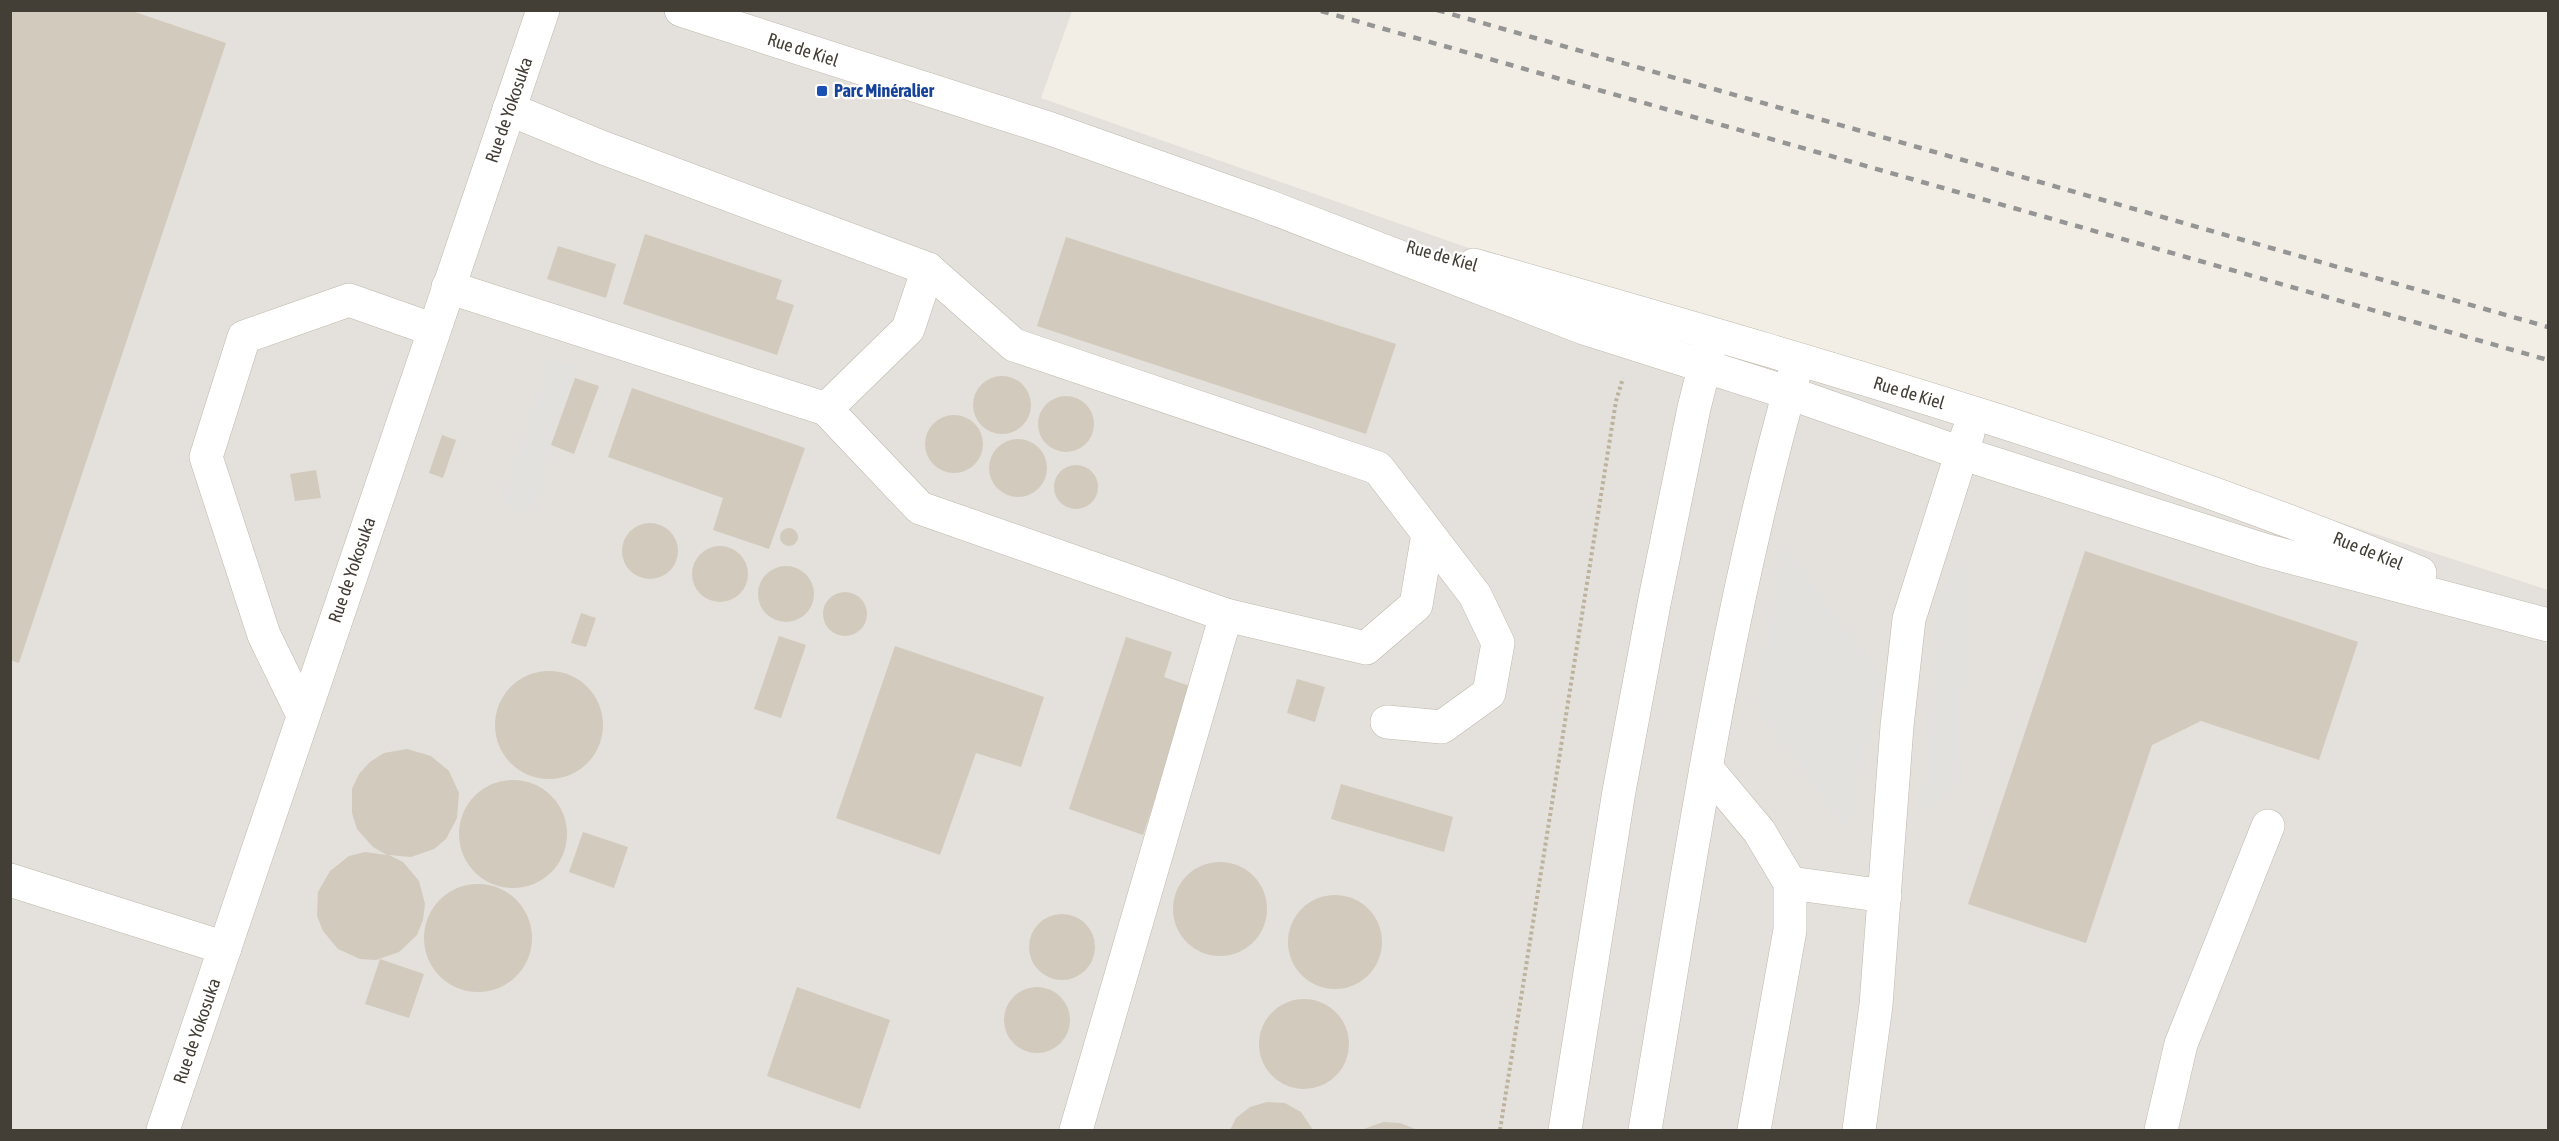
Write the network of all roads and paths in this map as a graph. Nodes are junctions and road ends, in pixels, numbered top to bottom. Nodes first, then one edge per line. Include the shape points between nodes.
1 (543, 10) edge
2 (681, 10) edge
3 (509, 109) junction
4 (928, 269) junction
5 (448, 287) junction
6 (434, 330) junction
7 (1709, 350) junction
8 (1799, 358) junction
9 (1625, 370) dead end
10 (1789, 393) junction
11 (826, 409) junction
12 (1974, 413) junction
13 (1961, 453) junction
14 (1428, 534) junction
15 (1226, 615) junction
16 (2543, 623) edge
17 (303, 715) junction
18 (1387, 722) dead end
19 (1707, 769) junction
20 (2268, 826) dead end
21 (10, 880) edge
22 (1790, 882) junction
23 (1885, 896) junction
24 (225, 948) junction
25 (163, 1131) edge
26 (1076, 1131) edge
27 (1500, 1131) edge
28 (1565, 1131) edge
29 (1645, 1131) edge
30 (1754, 1131) edge
31 (1859, 1131) edge
32 (2161, 1131) edge

1 - 3 street, Rue de Yokosuka
2 - 7 street, Rue de Kiel via 1051,129 1265,205
3 - 4 street
3 - 5 street, Rue de Yokosuka
4 - 11 street via 908,329
4 - 14 street via 1014,345 1378,468
5 - 6 street, Rue de Yokosuka
5 - 11 street
6 - 17 street, Rue de Yokosuka
6 - 17 street via 349,300 244,337 206,457 264,635
7 - 8 street, Rue de Kiel
7 - 10 street, Rue de Kiel
7 - 28 street via 1656,592 1619,791
8 - 10 street
8 - 12 street, Rue de Kiel
9 - 27 path via 1616,401
10 - 13 street, Rue de Kiel
10 - 19 street via 1727,648
11 - 15 street via 920,508
12 - 13 street
12 - 16 street, Rue de Kiel via 2317,530
13 - 16 street, Rue de Kiel via 2264,550
13 - 23 street via 1909,619
14 - 15 street via 1416,605 1366,648
14 - 18 street via 1475,595 1498,643 1489,693 1442,726
15 - 26 street
17 - 24 street, Rue de Yokosuka
19 - 22 street via 1759,831
19 - 29 street
20 - 32 street via 2181,1044
21 - 24 street
22 - 23 street
22 - 30 street via 1790,930
23 - 31 street via 1876,1005
24 - 25 street, Rue de Yokosuka

